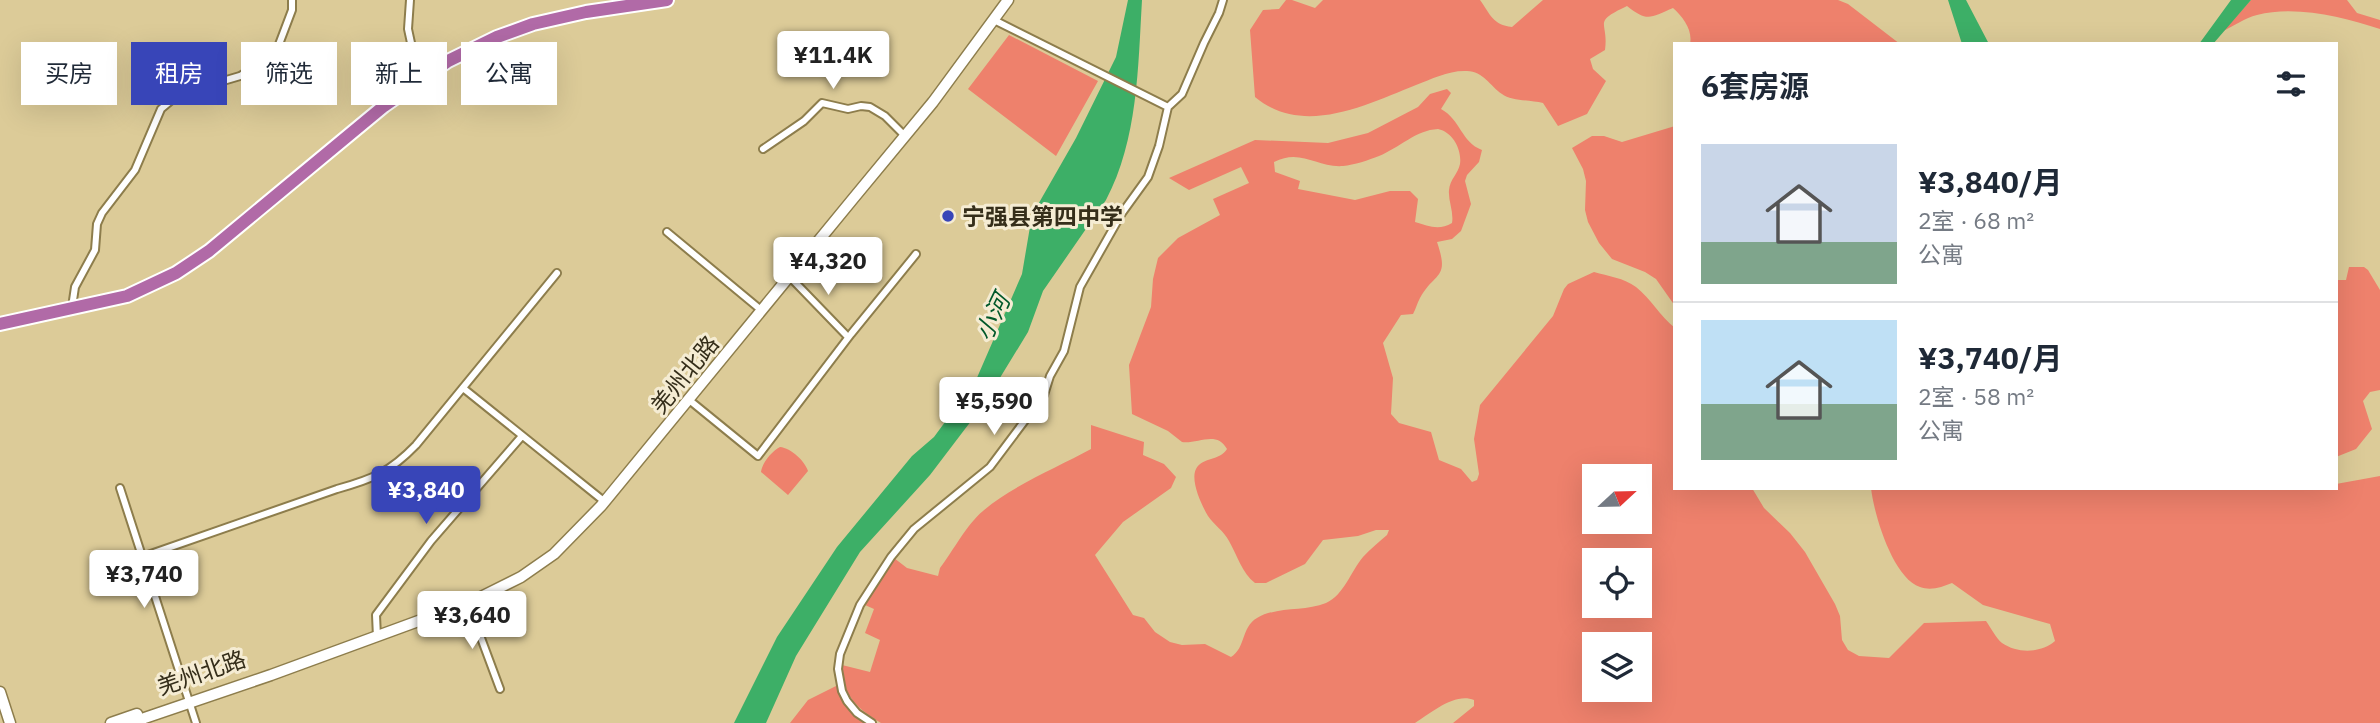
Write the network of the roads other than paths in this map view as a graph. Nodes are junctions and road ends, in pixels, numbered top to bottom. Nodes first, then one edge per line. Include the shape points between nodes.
1 (292, 0) edge
2 (410, 0) edge
3 (667, 0) edge
4 (1008, 0) edge
5 (1223, 0) edge
6 (994, 20) junction
7 (411, 42) edge
8 (447, 63) edge
9 (385, 105) edge
10 (1168, 107) junction
11 (905, 136) junction
12 (763, 149) dead end
13 (667, 232) dead end
14 (916, 254) dead end
15 (557, 273) dead end
16 (789, 276) junction
17 (72, 308) junction
18 (761, 310) junction
19 (0, 324) edge
20 (848, 337) junction
21 (463, 388) junction
22 (688, 399) junction
23 (522, 436) junction
24 (120, 488) dead end
25 (605, 502) junction
26 (142, 557) junction
27 (468, 603) junction
28 (377, 637) junction
29 (500, 689) dead end
30 (0, 692) edge
31 (188, 700) junction
32 (10, 723) edge
33 (111, 723) edge
34 (130, 723) edge
35 (195, 723) edge
36 (873, 723) edge

1 - 17 street via 278,47 268,59 240,76 179,94 161,109 135,170 97,224 95,250 78,279
2 - 7 street
3 - 8 highway via 525,26
4 - 6 main road, 羌州北路
5 - 10 street via 1182,94
6 - 10 street
6 - 11 main road, 羌州北路
9 - 17 highway via 195,261 136,292
10 - 36 street via 1148,177 1080,287 1064,351 1044,395 990,467 915,529 860,605 840,654 839,676 853,710
11 - 12 street via 870,107 848,110 822,103
11 - 16 main road, 羌州北路
13 - 18 street
14 - 20 street
15 - 21 street
16 - 18 main road, 羌州北路
16 - 20 street
17 - 19 highway
18 - 22 main road, 羌州北路
20 - 22 street via 758,456
21 - 23 street
21 - 26 street via 404,458 382,474
22 - 25 main road, 羌州北路
23 - 25 street
23 - 28 street via 431,541 376,615
24 - 26 street
25 - 27 main road, 羌州北路 via 546,561
26 - 31 street
27 - 28 main road, 羌州北路
27 - 29 street
28 - 31 main road, 羌州北路 via 305,662 269,669
30 - 32 main road
31 - 33 main road, 羌州北路
31 - 34 main road, 羌州北路
31 - 35 street

